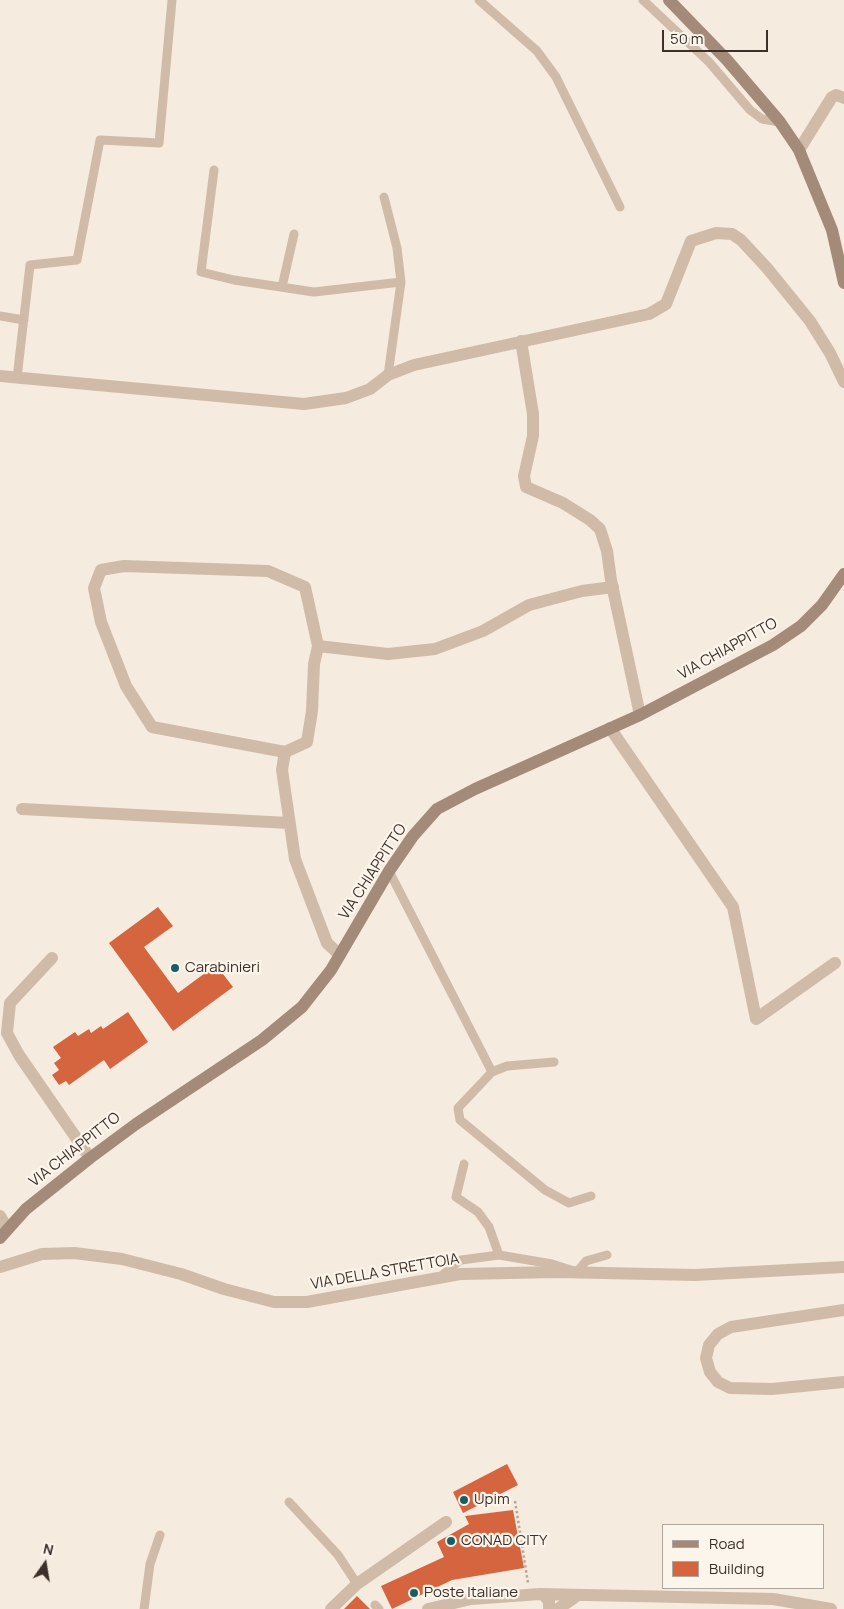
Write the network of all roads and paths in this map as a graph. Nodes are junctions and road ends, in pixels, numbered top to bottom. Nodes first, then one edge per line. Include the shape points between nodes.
1 (172, 0) edge
2 (480, 0) edge
3 (644, 0) edge
4 (672, 1) edge
5 (844, 98) edge
6 (780, 122) junction
7 (798, 150) junction
8 (214, 170) dead end
9 (384, 197) dead end
10 (620, 207) dead end
11 (294, 234) dead end
12 (401, 282) junction
13 (844, 283) edge
14 (282, 287) junction
15 (0, 316) edge
16 (24, 320) junction
17 (521, 341) junction
18 (0, 376) edge
19 (388, 376) junction
20 (17, 378) junction
21 (844, 382) edge
22 (844, 574) edge
23 (613, 587) junction
24 (318, 646) junction
25 (640, 715) junction
26 (610, 728) junction
27 (285, 752) junction
28 (22, 809) dead end
29 (289, 823) junction
30 (389, 871) junction
31 (340, 955) junction
32 (52, 958) dead end
33 (835, 963) dead end
34 (554, 1062) dead end
35 (492, 1072) junction
36 (90, 1158) junction
37 (464, 1164) dead end
38 (591, 1196) dead end
39 (0, 1216) edge
40 (4, 1233) edge
41 (499, 1255) junction
42 (607, 1255) dead end
43 (0, 1267) edge
44 (844, 1267) edge
45 (576, 1272) junction
46 (442, 1276) junction
47 (844, 1310) edge
48 (844, 1382) edge
49 (515, 1501) dead end
50 (289, 1502) dead end
51 (446, 1522) dead end
52 (160, 1535) dead end
53 (528, 1568) dead end
54 (357, 1584) junction
55 (543, 1594) junction
56 (578, 1595) junction
57 (144, 1609) edge
58 (331, 1609) edge
59 (428, 1609) edge
60 (549, 1609) edge
61 (558, 1609) edge
62 (831, 1609) edge

1 - 16 lane via 160,143 100,140 77,260 30,265
2 - 10 lane via 537,51 556,77
3 - 6 lane via 709,62 750,110 762,119
4 - 6 street
5 - 7 street via 832,96
6 - 7 street
7 - 13 street via 832,230
8 - 14 lane via 200,272
9 - 12 lane via 397,248
11 - 14 lane
12 - 14 lane via 314,292
12 - 19 lane
15 - 16 lane
16 - 20 lane
17 - 19 street via 414,365
17 - 21 street via 649,314 666,304 691,241 716,233 732,234 760,261 810,321
17 - 23 street via 533,414 533,436 524,476 526,487 563,503 600,529
18 - 20 street
19 - 20 street via 370,389 346,398 304,404
22 - 25 street, VIA CHIAPPITTO via 822,605 801,626
23 - 24 street via 582,591 529,605 484,631 436,649 388,654
23 - 25 street
24 - 27 street via 307,742
24 - 27 street via 305,587 268,572 124,566 101,570 94,588 101,622 126,686 152,727
25 - 26 street, VIA CHIAPPITTO
26 - 30 street, VIA CHIAPPITTO via 438,809 413,836
26 - 33 street via 733,907 756,1019
27 - 29 street via 282,770
28 - 29 street
29 - 31 street via 295,859 312,906 327,943
30 - 31 street, VIA CHIAPPITTO
30 - 35 lane
31 - 36 street, VIA CHIAPPITTO via 302,1007 262,1040
32 - 36 street via 10,1003 7,1033
34 - 35 lane via 507,1066
35 - 38 lane via 458,1108 460,1120 545,1190 569,1203
36 - 40 street, VIA CHIAPPITTO via 26,1209
37 - 41 lane via 456,1197 478,1212 489,1227
39 - 40 street
41 - 45 lane via 552,1264
41 - 46 lane via 461,1260
42 - 45 lane via 586,1261
43 - 46 street, VIA DELLA STRETTOIA via 42,1254 84,1254 130,1261 274,1302 307,1302
44 - 45 street, VIA DELLA STRETTOIA via 695,1275
45 - 46 street, VIA DELLA STRETTOIA
47 - 48 street via 731,1327 718,1334 709,1345 706,1358 710,1372 718,1382 730,1388 772,1389
49 - 53 path
50 - 54 lane via 338,1556
51 - 54 street
52 - 57 lane via 150,1564
54 - 58 street
55 - 56 street
55 - 59 street via 471,1599
55 - 60 street via 549,1601
56 - 61 street
56 - 62 street via 773,1599

